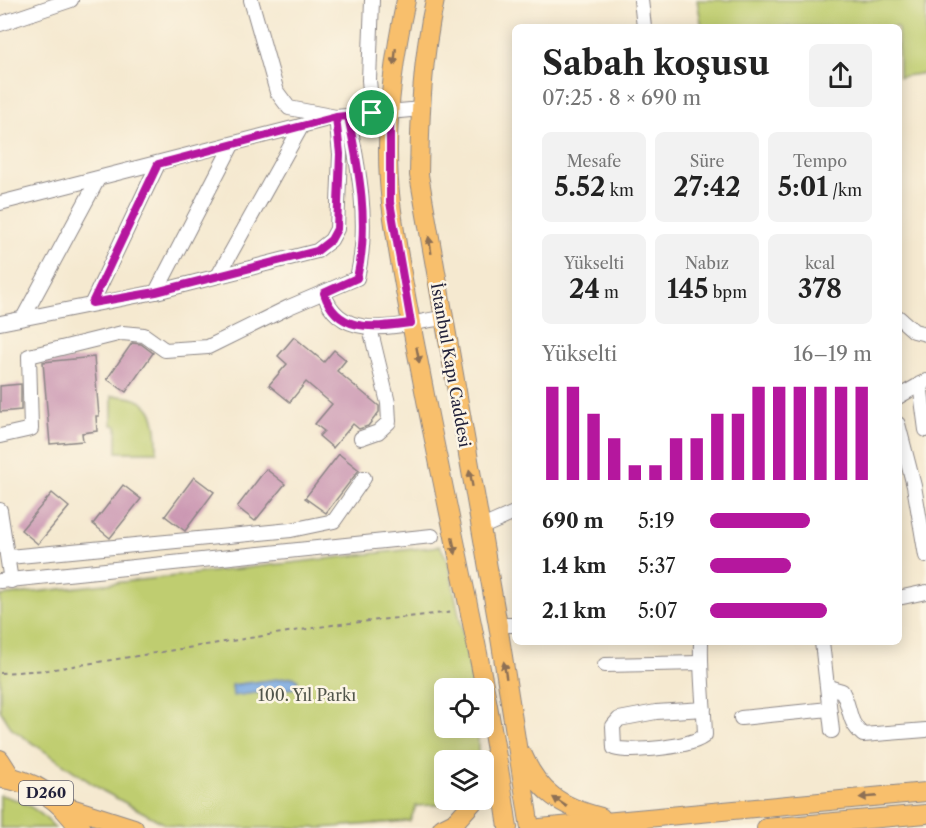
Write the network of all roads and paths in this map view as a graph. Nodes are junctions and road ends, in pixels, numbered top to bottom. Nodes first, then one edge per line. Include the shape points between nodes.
1 (70, 0) edge
2 (251, 0) edge
3 (372, 0) edge
4 (406, 0) edge
5 (435, 0) edge
6 (641, 0) edge
7 (0, 24) edge
8 (644, 24) edge
9 (421, 109) junction
10 (390, 110) junction
11 (372, 113) junction
12 (342, 116) junction
13 (302, 127) junction
14 (232, 145) junction
15 (158, 164) junction
16 (98, 179) junction
17 (0, 203) edge
18 (218, 276) junction
19 (156, 292) junction
20 (324, 293) junction
21 (92, 303) junction
22 (23, 318) junction
23 (442, 318) junction
24 (902, 320) edge
25 (0, 323) edge
26 (411, 323) junction
27 (370, 328) junction
28 (926, 334) edge
29 (923, 382) edge
30 (902, 395) edge
31 (926, 430) edge
32 (902, 435) edge
33 (0, 436) edge
34 (361, 438) dead end
35 (364, 478) dead end
36 (920, 486) edge
37 (0, 510) edge
38 (512, 514) edge
39 (480, 528) junction
40 (432, 536) dead end
41 (926, 556) edge
42 (9, 557) junction
43 (6, 581) edge
44 (926, 592) edge
45 (902, 597) edge
46 (468, 611) junction
47 (506, 625) edge
48 (701, 645) edge
49 (822, 645) edge
50 (700, 663) junction
51 (604, 665) dead end
52 (0, 673) edge
53 (828, 687) junction
54 (704, 709) junction
55 (829, 709) junction
56 (741, 718) dead end
57 (514, 728) junction
58 (926, 730) edge
59 (831, 731) dead end
60 (497, 750) junction
61 (494, 757) edge
62 (0, 759) edge
63 (6, 778) edge
64 (926, 792) edge
65 (62, 806) junction
66 (466, 810) edge
67 (926, 814) edge
68 (615, 820) junction
69 (80, 828) edge
70 (134, 828) edge
71 (442, 828) edge
72 (508, 828) edge
73 (530, 828) edge
74 (540, 828) edge
75 (766, 828) edge

1 - 7 street
2 - 12 street via 278,92 289,108
3 - 11 street
4 -> 10 main road
5 - 9 main road, İstanbul Kapı Caddesi
6 - 8 street
9 - 10 street
23 -> 9 main road, İstanbul Kapı Caddesi via 419,175
10 - 11 street
10 - 26 main road via 390,202
11 - 12 street
12 - 13 street
12 - 18 street via 337,229 331,240 317,251
12 - 20 street via 358,179 363,255 357,278
13 - 14 street
13 - 18 street
14 - 15 street
14 - 19 street
15 - 16 street
15 - 21 street
16 - 17 street
16 - 22 street
18 - 19 street
19 - 21 street
20 - 27 street via 331,309 348,324
20 - 33 street via 208,346 165,350 144,335 122,333 29,356 31,429
21 - 22 street
22 - 25 street
23 - 26 street
39 -> 23 main road, İstanbul Kapı Caddesi
24 - 28 street via 914,331
26 - 27 street
26 -> 46 main road
27 - 34 street via 389,422 378,432
29 - 30 street
29 - 31 street
32 - 36 street
35 - 42 street via 334,521 291,530
36 - 41 street
37 - 42 street
38 - 39 street
39 - 47 main road, İstanbul Kapı Caddesi
40 - 43 street
42 - 43 street
44 - 45 street
46 - 52 path via 332,625 71,667
46 - 60 main road
57 -> 47 main road, İstanbul Kapı Caddesi
48 - 50 street
49 - 53 street
50 - 51 street
50 - 54 street
53 - 55 street
53 - 58 street via 842,691 849,702 852,725 863,735
54 - 54 street via 618,718 613,726 614,748 699,741 705,735
55 - 56 street
55 - 59 street
68 -> 57 main road via 574,810 554,799 524,758
57 - 73 main road
60 - 61 main road
60 - 72 main road
62 - 63 main road
63 - 65 highway, D260 via 39,788
64 -> 68 main road
65 - 69 highway, D260
65 - 70 main road
66 - 71 main road
67 - 75 main road
68 - 74 main road

